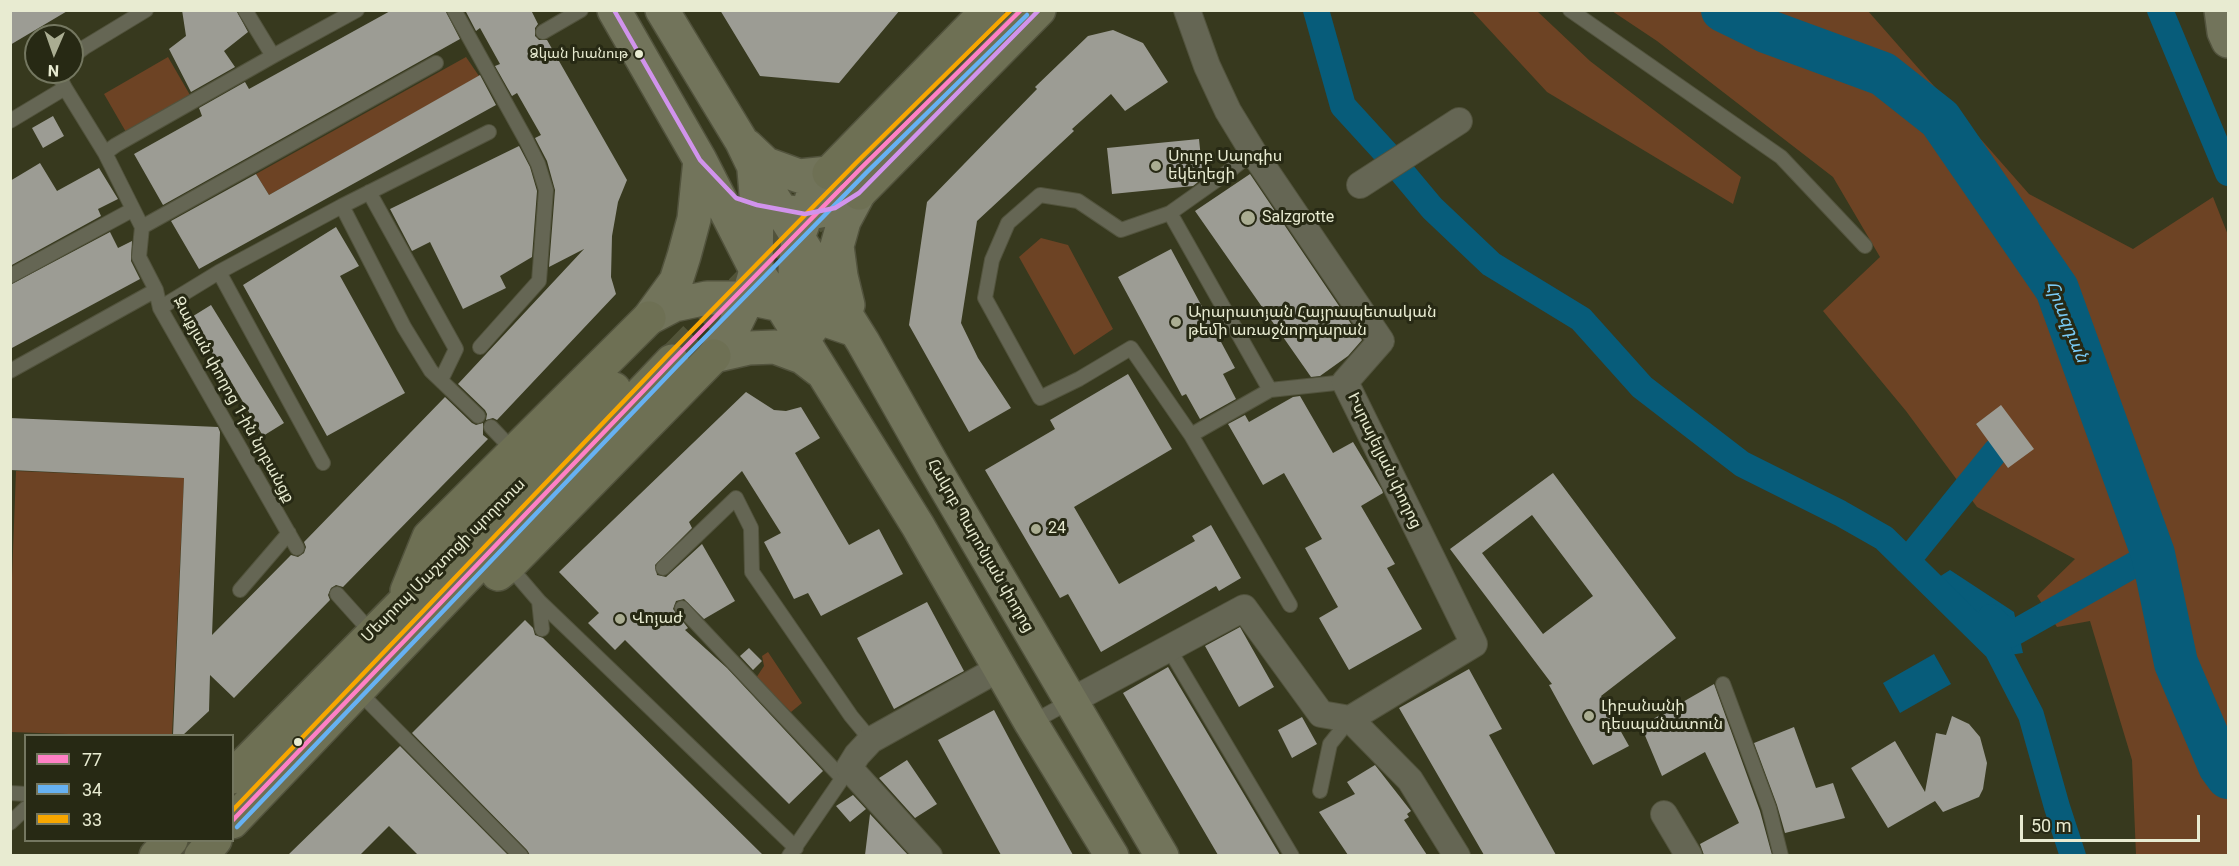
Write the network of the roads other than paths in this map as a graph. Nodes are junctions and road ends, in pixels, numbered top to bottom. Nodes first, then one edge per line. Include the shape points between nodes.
1 (146, 10) edge
2 (245, 10) edge
3 (357, 10) edge
4 (454, 10) edge
5 (581, 10) edge
6 (614, 10) edge
7 (662, 10) edge
8 (988, 10) edge
9 (1039, 10) edge
10 (1187, 10) edge
11 (1570, 10) edge
12 (2221, 10) edge
13 (543, 33) dead end
14 (2229, 41) edge
15 (84, 47) edge
16 (273, 56) junction
17 (497, 59) dead end
18 (436, 63) dead end
19 (484, 66) junction
20 (63, 84) edge
21 (65, 88) junction
22 (10, 121) edge
23 (1459, 121) dead end
24 (489, 132) dead end
25 (1253, 152) junction
26 (105, 153) junction
27 (748, 154) junction
28 (699, 160) junction
29 (829, 173) junction
30 (1360, 185) dead end
31 (369, 192) junction
32 (859, 193) junction
33 (342, 206) junction
34 (132, 210) junction
35 (1170, 213) junction
36 (785, 217) junction
37 (142, 228) junction
38 (1864, 246) dead end
39 (219, 272) junction
40 (10, 276) edge
41 (752, 284) junction
42 (156, 290) junction
43 (160, 308) junction
44 (794, 309) junction
45 (855, 330) junction
46 (659, 342) junction
47 (480, 347) dead end
48 (714, 356) junction
49 (10, 371) edge
50 (822, 372) junction
51 (441, 380) junction
52 (1345, 382) junction
53 (1270, 390) junction
54 (478, 416) dead end
55 (491, 427) dead end
56 (1191, 435) junction
57 (514, 451) junction
58 (323, 463) dead end
59 (289, 532) junction
60 (297, 548) dead end
61 (509, 565) junction
62 (663, 568) dead end
63 (240, 590) dead end
64 (337, 594) dead end
65 (539, 601) junction
66 (1290, 605) dead end
67 (400, 606) junction
68 (682, 608) dead end
69 (542, 629) dead end
70 (372, 633) junction
71 (1169, 648) junction
72 (382, 666) junction
73 (1000, 668) junction
74 (1723, 684) dead end
75 (358, 691) junction
76 (1071, 701) junction
77 (1350, 719) junction
78 (1031, 723) junction
79 (871, 740) junction
80 (845, 773) junction
81 (234, 775) edge
82 (1320, 791) dead end
83 (24, 810) edge
84 (1664, 814) dead end
85 (234, 820) edge
86 (10, 823) edge
87 (169, 842) edge
88 (213, 842) edge
89 (793, 852) edge
90 (156, 855) edge
91 (201, 855) edge
92 (521, 855) edge
93 (929, 855) edge
94 (1112, 855) edge
95 (1162, 855) edge
96 (1292, 855) edge
97 (1457, 855) edge
98 (1689, 855) edge
99 (1781, 855) edge

1 - 15 lane
2 - 16 lane
3 - 16 lane
4 - 19 lane
5 - 13 lane
6 - 28 main road
7 - 27 main road, Հակոբ Պարոնյան փողոց
8 - 29 highway
9 - 32 highway
10 - 25 street, Իսրայելյան փողոց via 1207,66
11 - 38 lane via 1781,157
12 - 14 main road
16 - 26 lane
17 - 19 lane
18 - 37 lane
19 - 47 lane via 526,140 546,190 539,281
20 - 21 lane
21 - 22 lane
21 - 26 lane
23 - 30 street
24 - 31 lane
25 - 35 lane
25 - 52 street, Իսրայելյան փողոց via 1381,341
26 - 34 lane
27 - 29 main road via 799,176
27 - 36 main road, Հակոբ Պարոնյան փողոց
28 - 36 main road via 736,198
28 - 41 main road
28 - 46 main road via 694,219
29 - 36 main road
31 - 33 lane
31 - 51 lane via 456,349
32 - 36 main road via 835,208
32 - 45 main road via 844,221 837,246
33 - 39 lane
33 - 51 lane via 404,327 431,371
34 - 37 lane
34 - 40 lane
35 - 53 lane
35 - 56 lane via 1121,230 1078,201 1040,195 1008,223 992,260 985,298 1040,398 1131,348
36 - 41 main road
36 - 44 main road via 796,279
36 - 45 main road, Հակոբ Պարոնյան փողոց
37 - 42 lane, Զաքյան փողոց 1-ին նրբանցք via 139,257
39 - 43 lane
39 - 58 lane
41 - 44 main road
41 - 46 main road via 675,305
41 - 48 main road via 733,329
42 - 43 lane, Զաքյան փողոց 1-ին նրբանցք
42 - 49 lane
43 - 59 lane, Զաքյան փողոց 1-ին նրբանցք
44 - 45 main road
44 - 50 main road
45 - 76 main road, Հակոբ Պարոնյան փողոց
46 - 57 highway
46 - 67 highway, Մեսրոպ Մաշտոցի պողոտա
46 - 72 highway, Մեսրոպ Մաշտոցի պողոտա
48 - 50 main road via 775,347 802,357
48 - 61 highway
50 - 73 main road
51 - 54 lane
52 - 53 lane
52 - 77 street, Իսրայելյան փողոց via 1474,644
53 - 56 lane
55 - 57 lane
56 - 66 lane
57 - 67 highway via 429,537
59 - 60 lane, Զաքյան փողոց 1-ին նրբանցք
59 - 63 lane
61 - 65 lane
61 - 72 highway
62 - 79 lane via 736,498 751,528 752,572
64 - 70 lane
65 - 69 lane
65 - 89 lane
67 - 70 highway, Մեսրոպ Մաշտոցի պողոտա
68 - 80 lane
70 - 81 highway, Մեսրոպ Մաշտոցի պողոտա
71 - 76 street
71 - 77 street via 1244,608 1321,714
71 - 96 lane
72 - 75 highway, Մեսրոպ Մաշտոցի պողոտա
73 - 78 main road
73 - 79 street
74 - 99 lane via 1772,807
75 - 85 highway, Մեսրոպ Մաշտոցի պողոտա
75 - 92 lane via 434,761
76 - 78 lane
76 - 95 main road, Հակոբ Պարոնյան փողոց
77 - 82 lane via 1330,744
77 - 97 street via 1410,780
78 - 94 main road
79 - 80 street
80 - 89 lane
80 - 93 street
83 - 86 lane
84 - 98 street
87 - 90 highway
88 - 91 highway

